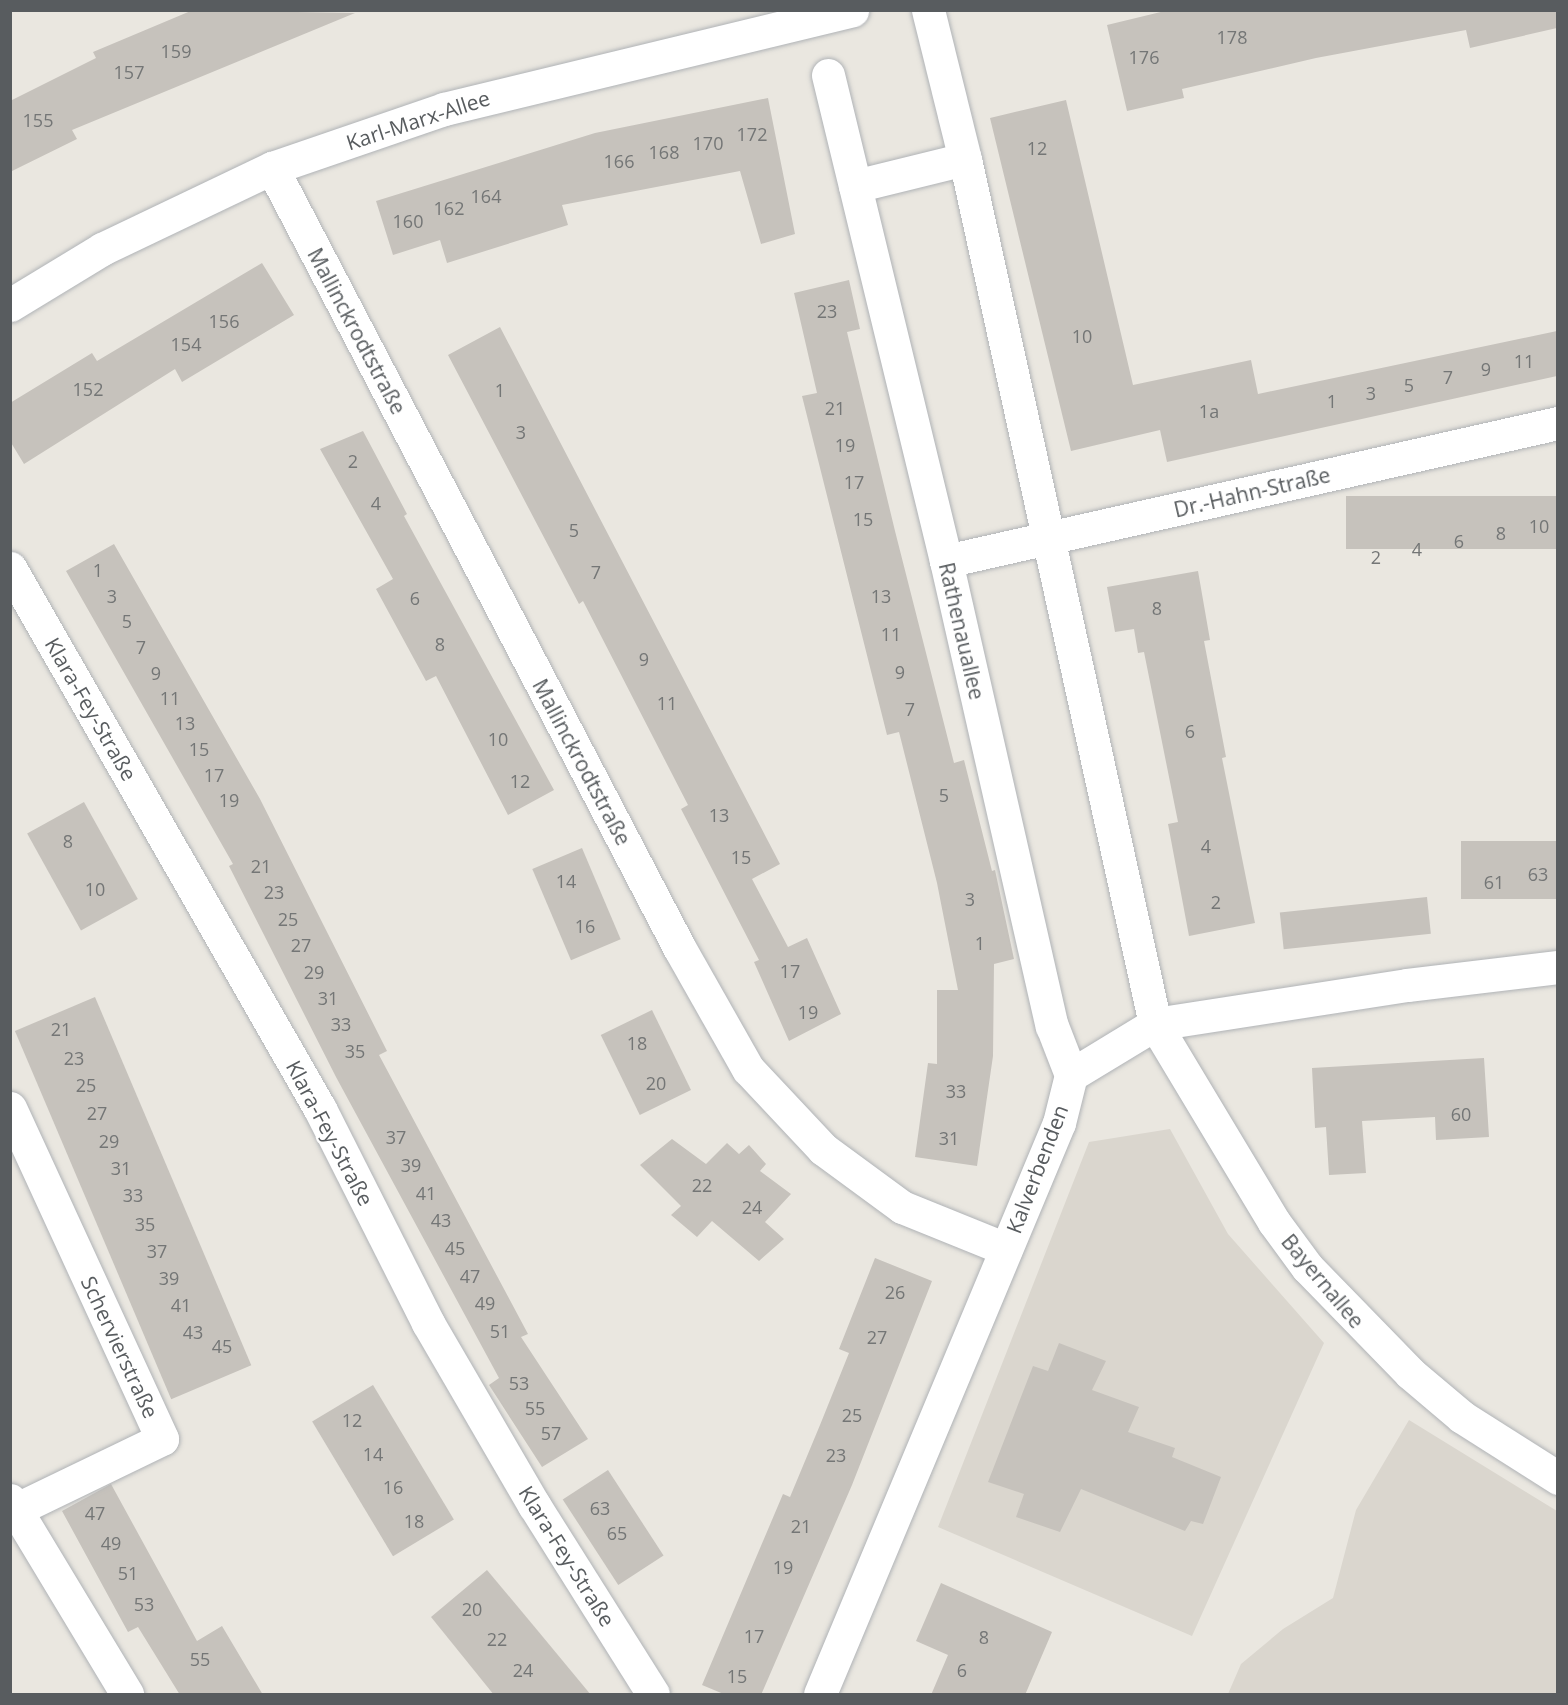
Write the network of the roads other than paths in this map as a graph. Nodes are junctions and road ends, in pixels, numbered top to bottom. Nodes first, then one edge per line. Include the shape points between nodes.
1 (852, 10) edge
2 (928, 10) edge
3 (828, 75) dead end
4 (965, 159) junction
5 (272, 168) junction
6 (855, 186) junction
7 (10, 304) edge
8 (1557, 423) edge
9 (1049, 538) junction
10 (946, 561) junction
11 (10, 568) edge
12 (1557, 967) edge
13 (1155, 1024) junction
14 (1071, 1075) junction
15 (10, 1108) edge
16 (1006, 1249) junction
17 (1557, 1478) edge
18 (13, 1505) edge
19 (127, 1695) edge
20 (653, 1695) edge
21 (820, 1695) edge

1 - 5 street, Karl-Marx-Allee via 444,109
2 - 4 street
3 - 6 street, Rathenauallee
4 - 6 street
4 - 9 street
5 - 7 street, Karl-Marx-Allee via 102,249
5 - 16 street, Mallinckrodtstraße via 674,938 748,1069 823,1149 902,1207
6 - 10 street, Rathenauallee
8 - 9 street, Dr.-Hahn-Straße
9 - 10 street, Dr.-Hahn-Straße
9 - 13 street
10 - 14 street, Rathenauallee via 1052,1026
11 - 20 street, Klara-Fey-Straße via 320,1109 428,1323 534,1505
12 - 13 street via 1407,985
13 - 14 street
13 - 17 street, Bayernallee via 1274,1221 1307,1267 1410,1373 1462,1417
14 - 16 street, Kalverbenden via 1059,1123
15 - 18 street, Schervierstraße via 162,1439
16 - 21 street, Kalverbenden
18 - 19 street, Schervierstraße

